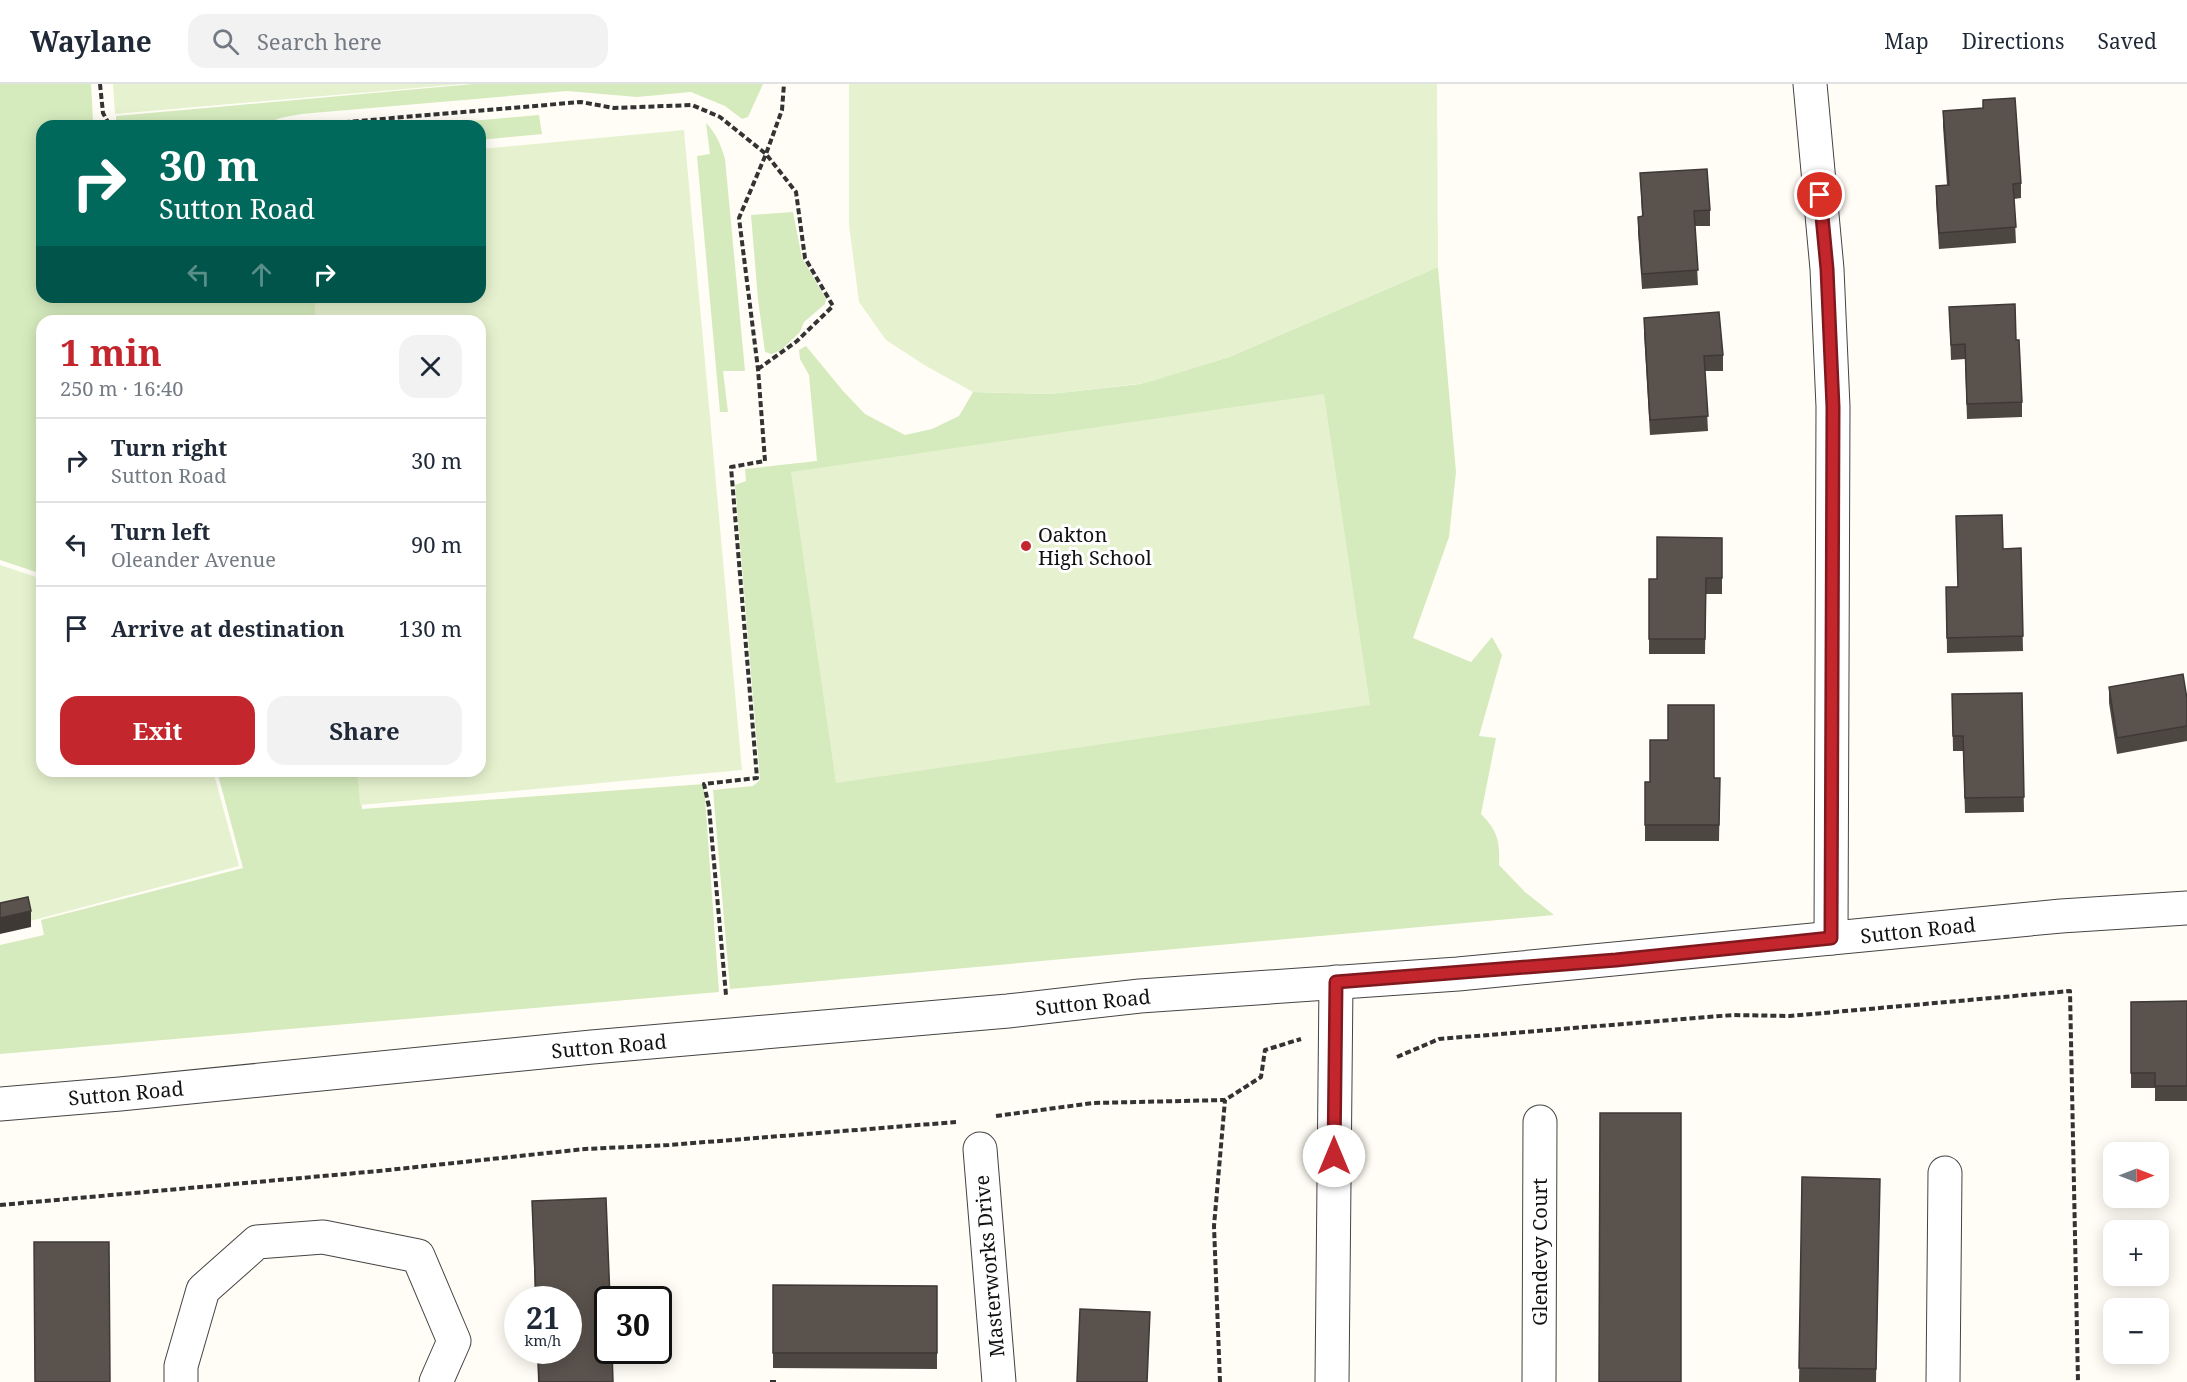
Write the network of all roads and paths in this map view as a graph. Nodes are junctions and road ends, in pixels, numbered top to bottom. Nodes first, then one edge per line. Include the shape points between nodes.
1 (100, 84) edge
2 (783, 84) edge
3 (1810, 84) edge
4 (107, 120) edge
5 (370, 120) edge
6 (766, 154) junction
7 (758, 369) junction
8 (2187, 908) edge
9 (1831, 938) junction
10 (1336, 982) junction
11 (726, 995) dead end
12 (1307, 1037) dead end
13 (1397, 1057) dead end
14 (1225, 1100) junction
15 (0, 1104) edge
16 (991, 1117) dead end
17 (959, 1121) dead end
18 (1540, 1122) dead end
19 (980, 1149) dead end
20 (1945, 1173) dead end
21 (0, 1205) edge
22 (181, 1382) edge
23 (436, 1382) edge
24 (770, 1382) edge
25 (778, 1382) edge
26 (999, 1382) edge
27 (1220, 1382) edge
28 (1332, 1382) edge
29 (1539, 1382) edge
30 (1943, 1382) edge
31 (2078, 1382) edge

1 - 4 path
2 - 6 path via 782,110
3 - 9 street via 1827,269 1833,407
5 - 6 path via 581,102 614,108 692,105 720,117
6 - 7 path via 738,218
6 - 7 path via 796,192 805,258 832,306 797,341
7 - 11 path via 765,461 731,467 757,778 704,784
8 - 9 street, Sutton Road
9 - 10 street, Sutton Road
10 - 15 street, Sutton Road via 1140,996
10 - 28 street
12 - 14 path via 1265,1050 1261,1077
13 - 31 path via 1438,1039 1733,1015 1790,1016 2070,991
14 - 16 path via 1093,1103
14 - 27 path via 1214,1226
17 - 21 path via 585,1149
18 - 29 street, Glendevy Court
19 - 26 street, Masterworks Drive
20 - 30 street
22 - 23 street via 181,1366 203,1290 257,1242 323,1237 418,1256 454,1341
24 - 25 path

